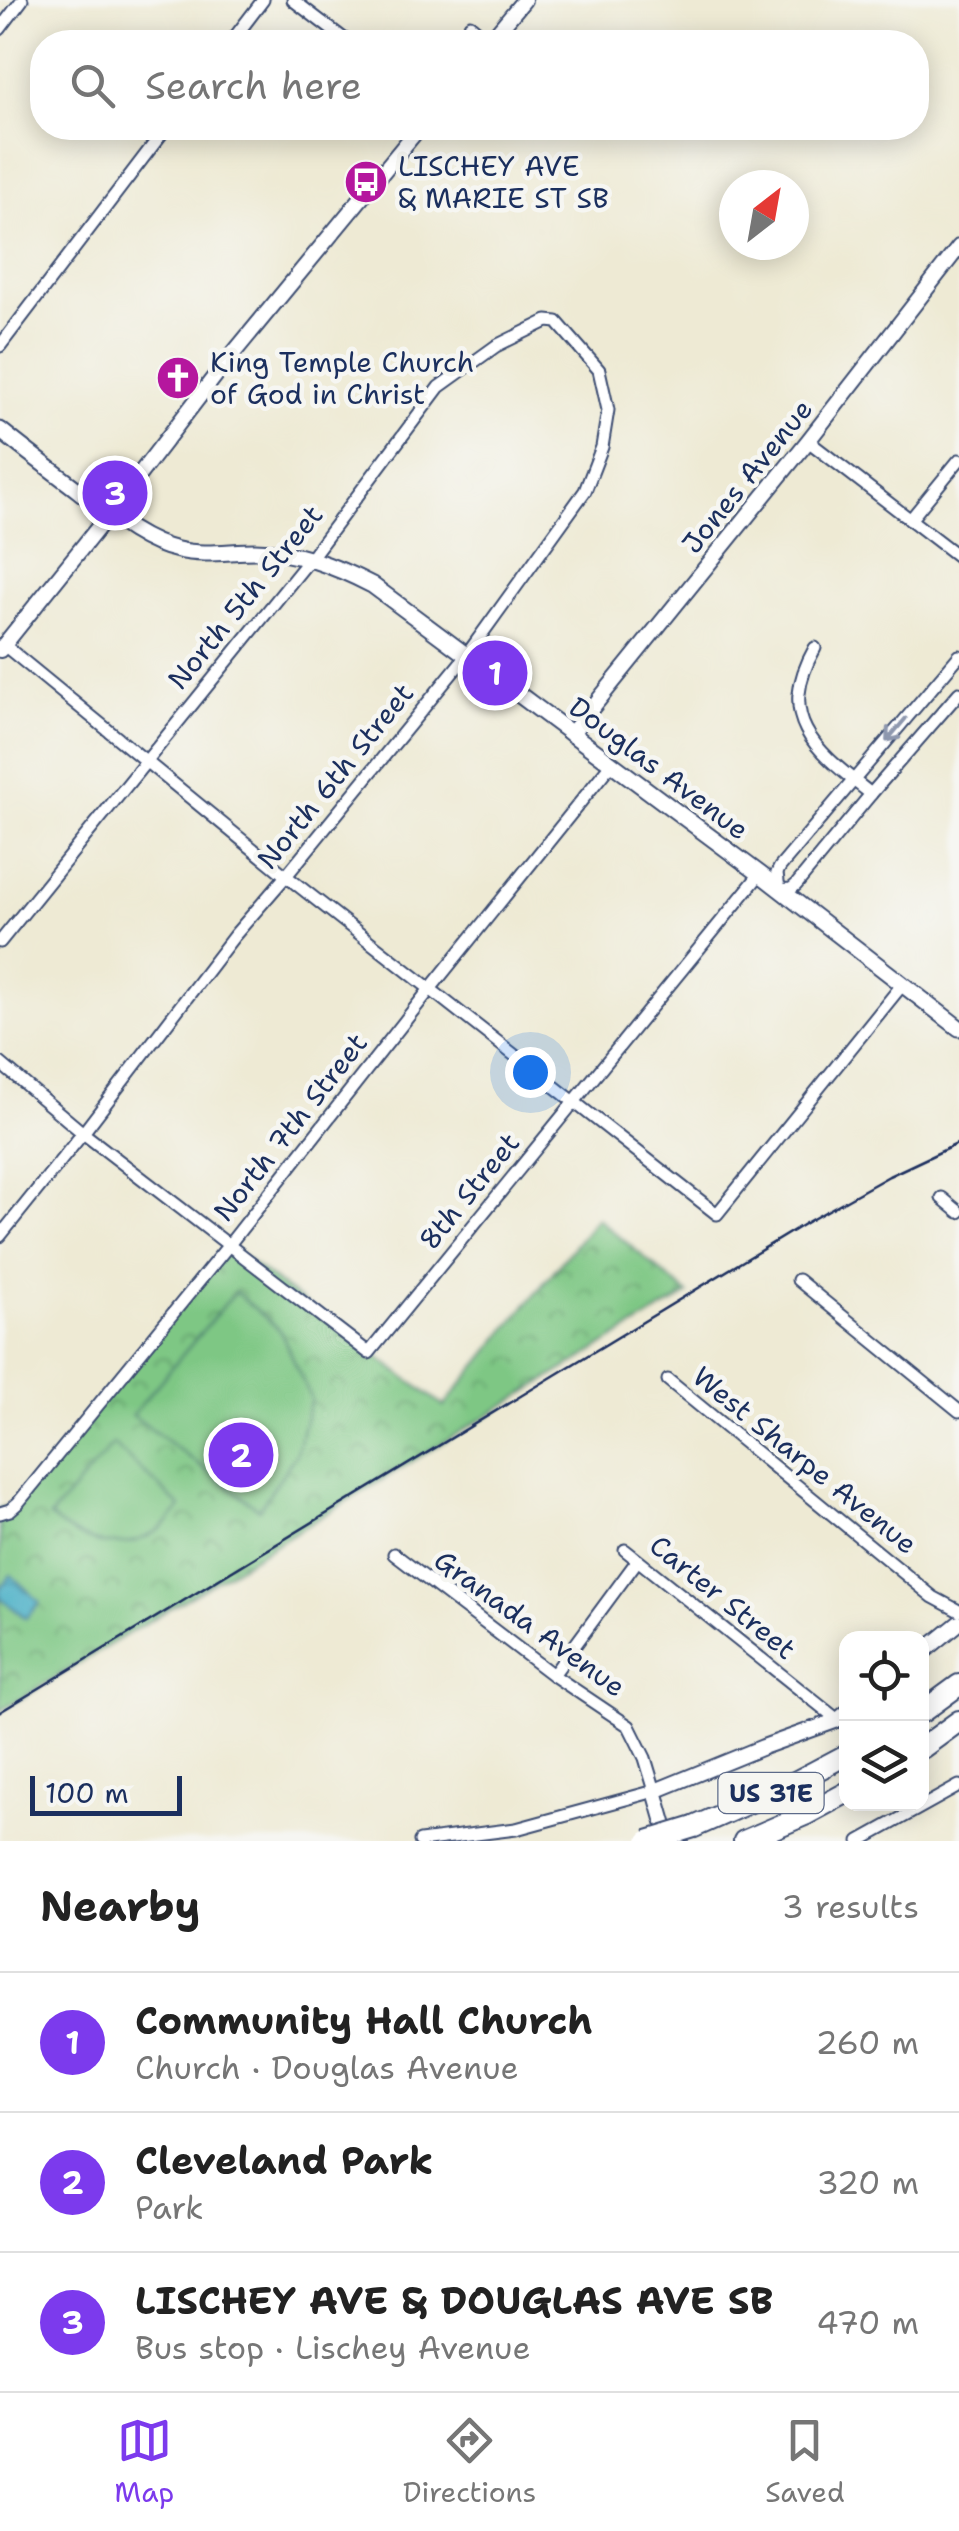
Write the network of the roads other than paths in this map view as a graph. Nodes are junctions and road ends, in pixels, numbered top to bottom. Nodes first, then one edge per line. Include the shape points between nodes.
1 (22, 0) edge
2 (263, 0) edge
3 (293, 0) edge
4 (524, 0) edge
5 (0, 29) edge
6 (240, 30) edge
7 (332, 30) edge
8 (499, 30) edge
9 (157, 140) edge
10 (410, 140) edge
11 (959, 248) edge
12 (558, 322) joint
13 (0, 346) edge
14 (0, 430) edge
15 (808, 441) junction
16 (959, 460) edge
17 (109, 514) junction
18 (910, 520) junction
19 (959, 557) edge
20 (310, 559) junction
21 (2, 648) edge
22 (815, 648) dead end
23 (466, 656) junction
24 (959, 656) edge
25 (959, 693) edge
26 (572, 734) junction
27 (144, 762) junction
28 (611, 764) junction
29 (854, 780) junction
30 (871, 794) junction
31 (760, 874) junction
32 (286, 876) junction
33 (779, 890) junction
34 (0, 942) edge
35 (902, 985) junction
36 (430, 989) junction
37 (957, 1023) edge
38 (0, 1063) edge
39 (574, 1102) junction
40 (83, 1133) junction
41 (942, 1198) dead end
42 (959, 1212) edge
43 (0, 1236) edge
44 (228, 1246) junction
45 (798, 1280) dead end
46 (668, 1380) dead end
47 (959, 1410) edge
48 (0, 1513) edge
49 (625, 1550) dead end
50 (394, 1554) dead end
51 (638, 1561) junction
52 (959, 1611) edge
53 (959, 1622) edge
54 (929, 1647) edge
55 (553, 1675) junction
56 (959, 1685) edge
57 (929, 1707) edge
58 (839, 1714) edge
59 (839, 1717) edge
60 (959, 1722) edge
61 (929, 1743) edge
62 (839, 1758) edge
63 (959, 1786) edge
64 (654, 1791) junction
65 (839, 1797) edge
66 (420, 1841) edge
67 (648, 1841) edge
68 (669, 1841) edge
69 (744, 1841) edge
70 (860, 1841) edge

1 - 5 street
2 - 6 street
3 - 7 street
4 - 8 street
9 - 13 street
10 - 17 street
11 - 15 street, Jones Avenue
12 - 20 street, North 5th Street via 496,346 439,387
12 - 23 street, North 6th Street via 599,370 608,410 602,447 586,490
14 - 17 main road, Douglas Avenue
15 - 18 street
15 - 26 street, Jones Avenue
16 - 18 street
17 - 20 main road, Douglas Avenue via 179,550 282,552
17 - 21 street
18 - 19 street
20 - 23 main road, Douglas Avenue via 372,586
20 - 27 street, North 5th Street
21 - 27 street
22 - 29 street via 800,679 802,721 813,742
23 - 26 main road, Douglas Avenue
23 - 32 street, North 6th Street
24 -> 29 street
25 - 30 street
26 - 28 main road, Douglas Avenue
27 - 32 street
27 - 34 street, North 5th Street
28 - 31 main road, Douglas Avenue
28 - 36 street, North 7th Street
29 - 30 street
29 - 33 street via 780,866
30 - 33 street via 796,885
31 - 33 main road, Douglas Avenue
31 - 39 street, 8th Street
32 - 36 street
32 - 40 street, North 6th Street
33 - 35 main road, Douglas Avenue
35 - 37 main road, Douglas Avenue
35 - 39 street via 716,1214
36 - 39 street
36 - 44 street, North 7th Street
38 - 40 street
39 - 44 street, 8th Street via 368,1354
40 - 43 street, North 6th Street
40 - 44 street
41 - 42 street
44 - 48 street, North 7th Street via 18,1502
45 - 47 street
46 - 52 street, West Sharpe Avenue
49 - 51 street, Carter Street
50 - 55 street, Granada Avenue
51 - 55 street
51 - 58 street, Carter Street
53 - 54 street
55 - 64 street, Granada Avenue via 629,1726
56 - 57 highway
59 - 64 street
60 - 61 highway
62 - 67 highway, US 31E, bridge via 694,1827
63 - 70 street
64 - 66 street via 516,1829
64 - 68 street
65 - 69 highway, US 31E

